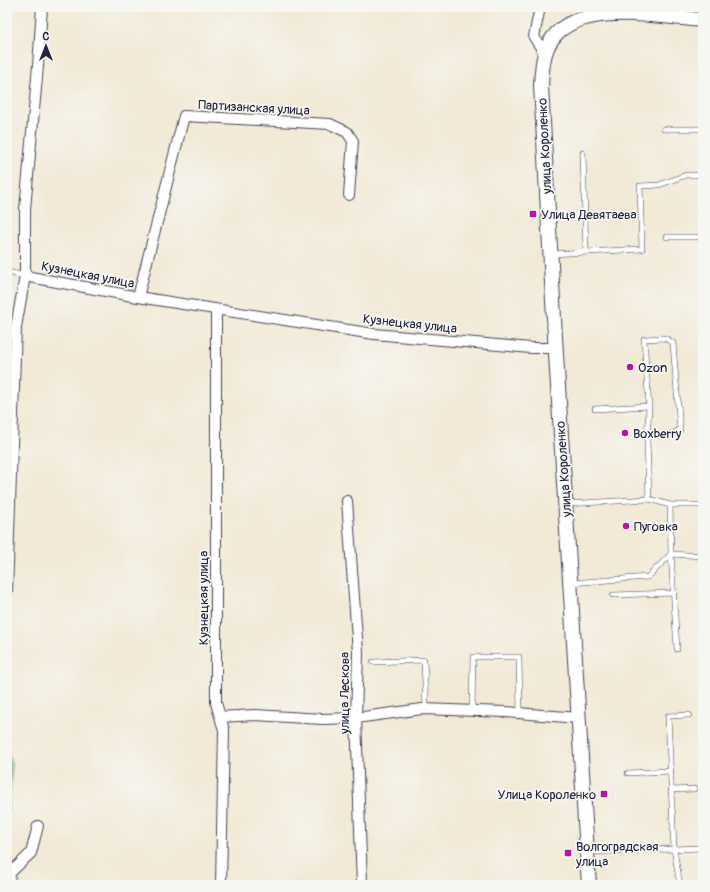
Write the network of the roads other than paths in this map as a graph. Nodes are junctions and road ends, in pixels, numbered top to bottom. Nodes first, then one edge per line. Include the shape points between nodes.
1 (42, 7) edge
2 (540, 7) edge
3 (703, 20) edge
4 (545, 54) junction
5 (664, 129) dead end
6 (703, 129) edge
7 (582, 153) dead end
8 (703, 175) edge
9 (349, 195) dead end
10 (667, 236) dead end
11 (703, 237) edge
12 (586, 252) junction
13 (550, 254) junction
14 (7, 272) edge
15 (25, 276) junction
16 (138, 297) junction
17 (216, 309) junction
18 (555, 348) junction
19 (649, 406) junction
20 (595, 409) dead end
21 (647, 436) junction
22 (649, 499) junction
23 (347, 501) dead end
24 (565, 504) junction
25 (670, 505) junction
26 (703, 505) edge
27 (672, 554) junction
28 (703, 556) edge
29 (570, 583) junction
30 (7, 592) edge
31 (674, 593) junction
32 (613, 595) dead end
33 (677, 649) dead end
34 (373, 662) dead end
35 (426, 709) junction
36 (472, 711) junction
37 (520, 713) junction
38 (689, 714) dead end
39 (220, 717) junction
40 (356, 718) junction
41 (578, 718) junction
42 (671, 771) junction
43 (628, 773) dead end
44 (694, 789) dead end
45 (672, 790) junction
46 (38, 826) dead end
47 (703, 848) edge
48 (674, 849) junction
49 (587, 852) junction
50 (9, 885) edge
51 (221, 885) edge
52 (362, 885) edge
53 (589, 885) edge
54 (680, 885) edge

1 - 15 street via 25,209
2 - 4 street via 534,37
3 - 4 street via 606,14 582,18 563,27
4 - 13 street, улица Короленко via 541,86
5 - 6 lane
7 - 12 lane
8 - 12 lane via 686,175 659,185 640,186 642,249
9 - 16 street, Партизанская улица via 353,141 347,132 330,124 184,116
10 - 11 lane
12 - 13 lane
13 - 18 street, улица Короленко
14 - 15 lane
15 - 16 street, Кузнецкая улица
15 - 30 street via 16,327
16 - 17 street, Кузнецкая улица
17 - 18 street, Кузнецкая улица via 374,334
17 - 39 street, Кузнецкая улица via 216,703
18 - 24 street, улица Короленко
19 - 20 lane
19 - 21 lane
19 - 21 lane via 644,339 665,338 673,343 680,430 672,434
21 - 22 lane
22 - 24 lane
22 - 25 lane
23 - 40 street, улица Лескова via 358,652
24 - 29 street, улица Короленко
25 - 26 lane
25 - 27 lane
27 - 28 lane
27 - 29 lane via 648,577
27 - 31 lane
29 - 41 street, улица Короленко
31 - 32 lane
31 - 33 lane
34 - 35 lane via 424,660
35 - 36 street
35 - 40 street
36 - 37 street
36 - 37 lane via 473,657 520,657
37 - 41 street
38 - 42 lane via 668,716
39 - 40 street via 254,715 322,720
39 - 51 street, Кузнецкая улица via 224,730
40 - 52 street, улица Лескова
41 - 49 street, улица Короленко
42 - 43 lane
42 - 45 lane
44 - 45 lane
45 - 48 lane
46 - 50 street via 31,854 10,873
47 - 48 lane
48 - 49 lane
48 - 54 lane
49 - 53 street, улица Короленко

